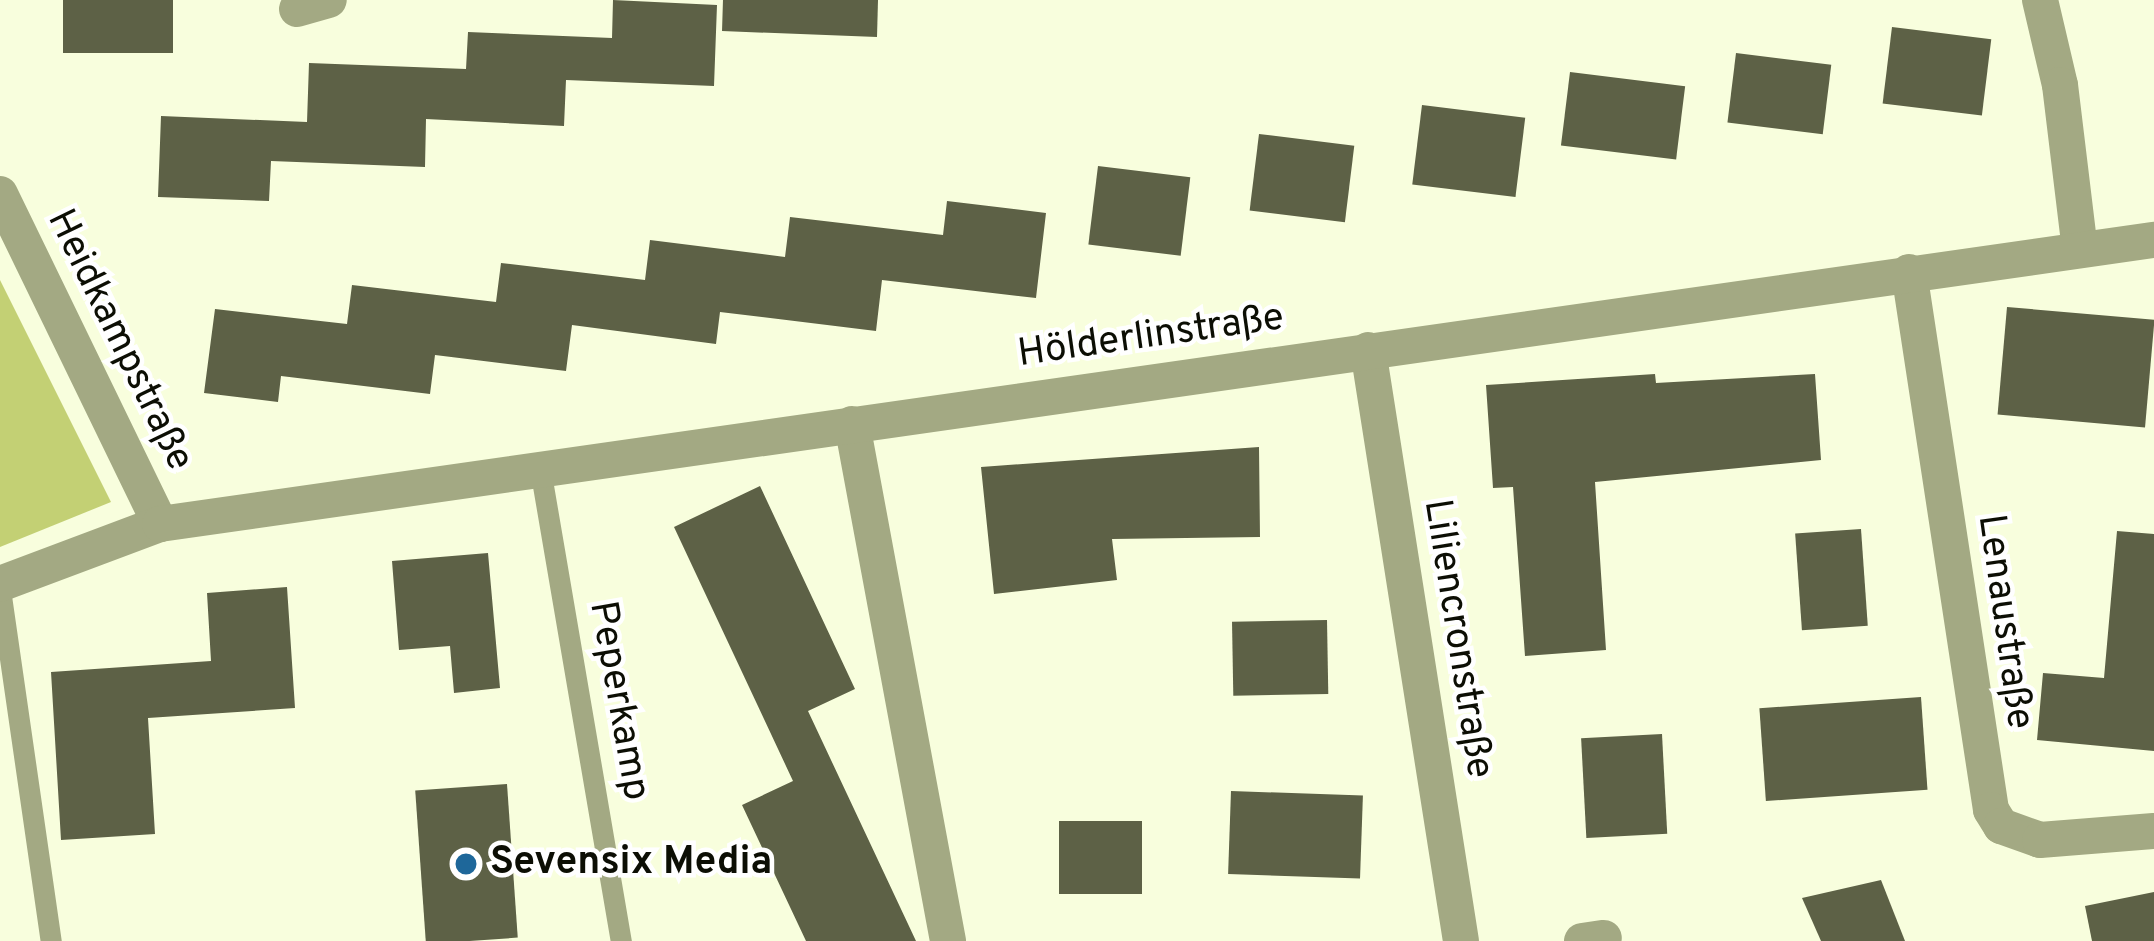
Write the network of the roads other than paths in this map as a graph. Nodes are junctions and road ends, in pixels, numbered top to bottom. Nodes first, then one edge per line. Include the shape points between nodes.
1 (2040, 0) edge
2 (0, 194) edge
3 (2154, 240) edge
4 (2080, 250) junction
5 (1909, 272) junction
6 (1369, 350) junction
7 (852, 424) junction
8 (541, 473) junction
9 (160, 524) junction
10 (0, 586) edge
11 (2154, 831) edge
12 (51, 941) edge
13 (621, 941) edge
14 (948, 941) edge
15 (1461, 941) edge

1 - 4 street via 2060,85
2 - 9 street, Heidkampstraße
3 - 4 street, Hölderlinstraße
4 - 5 street, Hölderlinstraße
5 - 6 street, Hölderlinstraße
5 - 11 street, Lenaustraße via 1991,810 2001,826 2041,840
6 - 7 street, Hölderlinstraße
6 - 15 street, Liliencronstraße
7 - 8 street, Hölderlinstraße
7 - 14 street
8 - 9 street, Hölderlinstraße
8 - 13 lane, Peperkamp
9 - 10 street, Hölderlinstraße
10 - 12 lane

